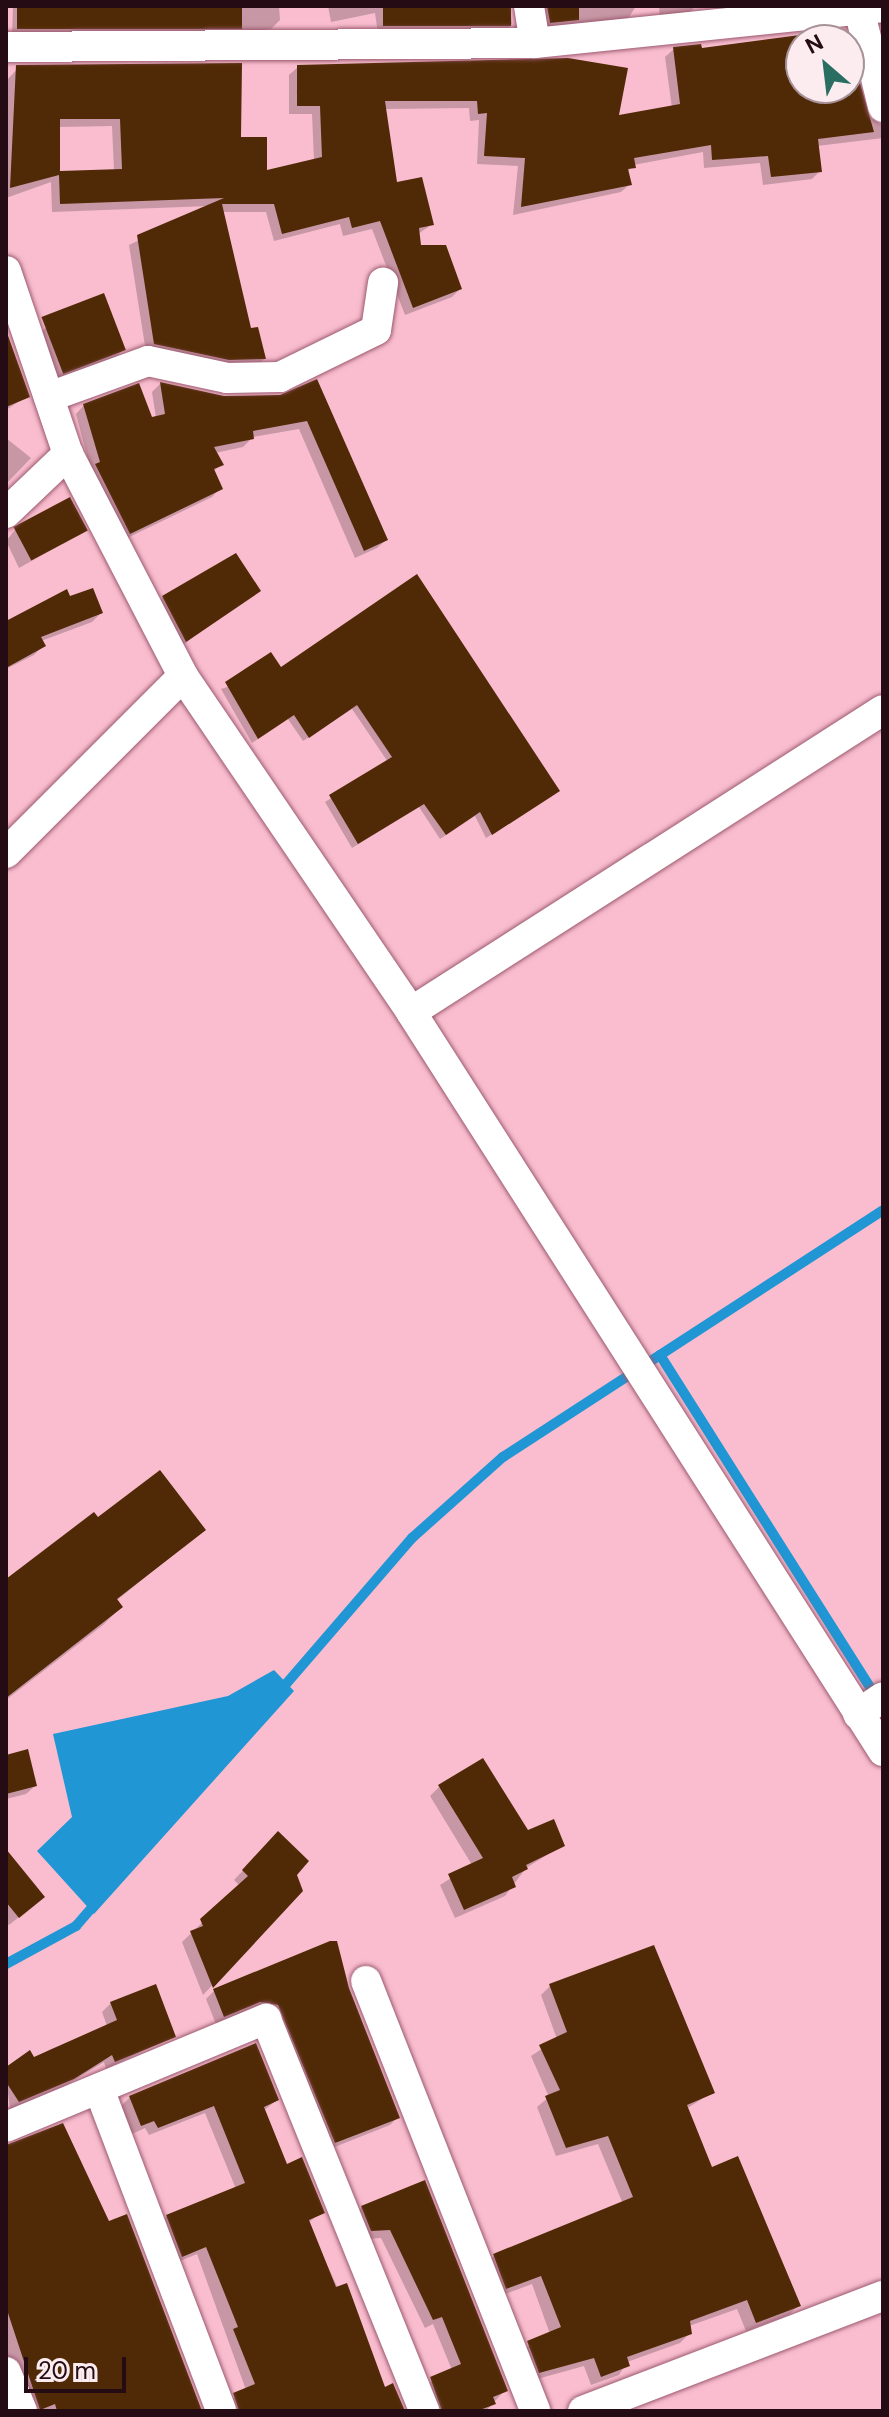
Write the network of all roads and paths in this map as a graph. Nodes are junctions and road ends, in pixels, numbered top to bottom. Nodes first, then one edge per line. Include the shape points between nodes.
1 (529, 6) edge
2 (871, 8) edge
3 (535, 43) junction
4 (6, 47) edge
5 (883, 107) edge
6 (6, 271) edge
7 (383, 283) dead end
8 (49, 397) junction
9 (68, 454) junction
10 (6, 513) edge
11 (183, 676) junction
12 (883, 710) edge
13 (6, 853) edge
14 (411, 1012) junction
15 (883, 1697) edge
16 (858, 1714) junction
17 (883, 1751) edge
18 (366, 1981) dead end
19 (99, 2089) junction
20 (6, 2127) edge
21 (883, 2296) edge
22 (6, 2372) edge
23 (22, 2411) edge
24 (221, 2411) edge
25 (424, 2411) edge
26 (535, 2411) edge
27 (583, 2411) edge

1 - 3 street
2 - 3 street
2 - 5 street
3 - 4 street
6 - 8 street
7 - 8 street via 376,330 280,377 227,378 148,361
8 - 9 street
9 - 10 street
9 - 11 street
11 - 13 street
11 - 14 street
12 - 14 street
14 - 16 street
15 - 16 street
16 - 17 street
18 - 26 street
19 - 20 street
19 - 24 street
19 - 25 street via 266,2019
21 - 27 street
22 - 23 street

